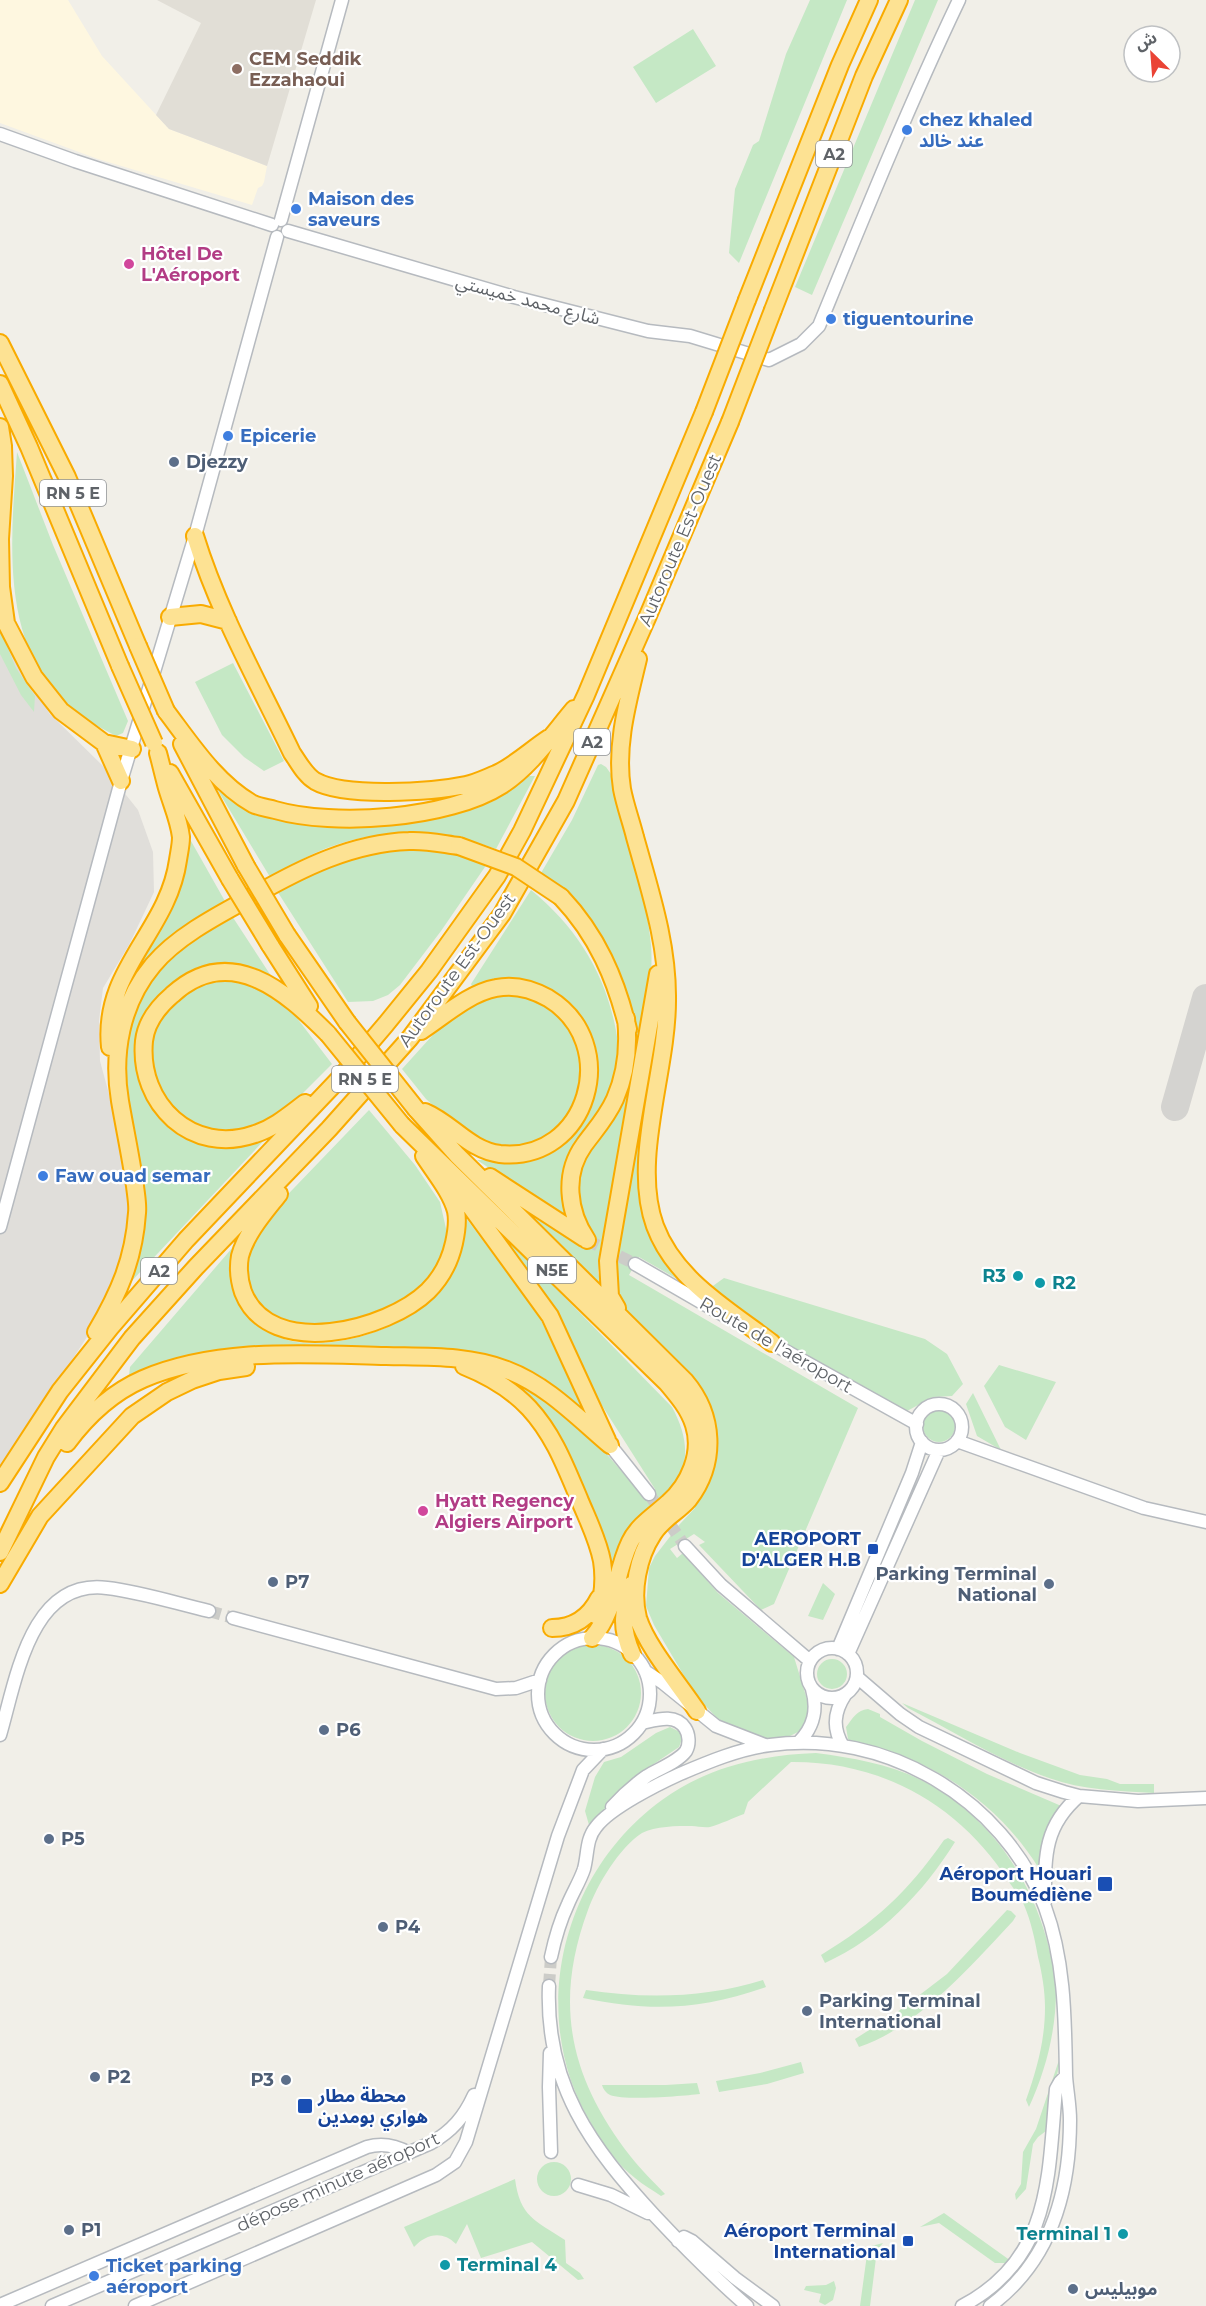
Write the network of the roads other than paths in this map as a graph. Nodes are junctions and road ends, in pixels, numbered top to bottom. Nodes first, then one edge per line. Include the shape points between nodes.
1 (342, 0) edge
2 (869, 0) edge
3 (898, 0) edge
4 (959, 0) edge
5 (0, 134) edge
6 (280, 228) junction
7 (0, 343) edge
8 (0, 384) edge
9 (0, 427) edge
10 (195, 536) junction
11 (170, 617) junction
12 (647, 618) junction
13 (228, 621) junction
14 (586, 695) junction
15 (166, 711) junction
16 (549, 738) junction
17 (104, 743) junction
18 (156, 748) junction
19 (132, 749) junction
20 (121, 781) junction
21 (663, 941) junction
22 (626, 1018) junction
23 (328, 1034) junction
24 (410, 1038) junction
25 (340, 1078) junction
26 (639, 1083) junction
27 (120, 1098) junction
28 (416, 1109) junction
29 (402, 1125) junction
30 (329, 1129) junction
31 (458, 1155) junction
32 (435, 1158) junction
33 (0, 1227) edge
34 (635, 1264) tunnel mouth
35 (623, 1319) junction
36 (772, 1343) junction
37 (350, 1355) junction
38 (425, 1357) junction
39 (672, 1378) junction
40 (60, 1390) junction
41 (917, 1424) junction
42 (957, 1441) junction
43 (922, 1442) junction
44 (610, 1445) junction
45 (939, 1450) junction
46 (0, 1483) edge
47 (649, 1494) tunnel mouth
48 (16, 1522) junction
49 (1206, 1522) edge
50 (685, 1546) tunnel mouth
51 (0, 1552) edge
52 (642, 1560) junction
53 (0, 1584) edge
54 (603, 1589) junction
55 (209, 1611) tunnel mouth
56 (233, 1618) tunnel mouth
57 (552, 1628) dead end
58 (589, 1639) junction
59 (843, 1652) junction
60 (632, 1654) junction
61 (810, 1661) junction
62 (645, 1671) junction
63 (857, 1677) junction
64 (540, 1680) junction
65 (812, 1689) junction
66 (845, 1695) junction
67 (698, 1711) junction
68 (642, 1723) junction
69 (0, 1735) edge
70 (798, 1743) junction
71 (767, 1746) junction
72 (843, 1746) junction
73 (603, 1749) junction
74 (1079, 1796) junction
75 (1206, 1798) edge
76 (597, 1824) junction
77 (1045, 1906) junction
78 (552, 1957) tunnel mouth
79 (549, 1986) tunnel mouth
80 (552, 2040) junction
81 (491, 2057) junction
82 (1066, 2076) junction
83 (551, 2152) dead end
84 (408, 2153) junction
85 (578, 2185) dead end
86 (657, 2218) junction
87 (678, 2241) junction
88 (0, 2305) edge
89 (52, 2306) edge
90 (135, 2306) edge
91 (747, 2306) edge
92 (773, 2306) edge
93 (962, 2306) edge
94 (990, 2306) edge

1 - 6 main road
2 - 14 highway, Autoroute Est-Ouest / A2, bridge
3 - 12 highway, Autoroute Est-Ouest / A2, bridge via 864,76 730,422
4 - 6 main road, شارع محمد خميستي via 891,149 819,326 801,344 769,360 690,336 648,331 514,297
5 - 6 main road, شارع محمد خميستي
6 - 10 main road
7 - 15 highway, RN 5 E, bridge via 67,477
8 - 18 highway, RN 5 E, bridge
9 - 17 highway via 4,476 1,587 6,623 34,677 61,711
10 - 11 main road
10 - 13 highway
11 - 13 highway via 201,614
11 - 19 main road
12 - 21 highway via 625,714 621,777
12 - 24 highway, Autoroute Est-Ouest / A2 via 566,801 502,914
13 - 16 highway via 292,753 303,770 323,784 368,791 415,792 467,785 499,772
14 - 16 highway
14 - 25 highway, Autoroute Est-Ouest / A2 via 497,876 429,971
15 - 16 highway via 213,771 254,804 328,820 459,805 517,774
15 - 28 highway, RN 5 E, bridge via 200,781 287,935 347,1022
17 - 19 highway
17 - 20 highway
18 - 23 highway, RN 5 E, bridge via 230,879
18 - 27 highway via 181,839 175,881 164,907 123,974 112,1004 111,1059
19 - 20 main road
20 - 33 main road
21 - 26 highway
21 - 36 highway via 667,1012 647,1155 651,1210 660,1239 683,1272
22 - 26 highway
22 - 27 highway, bridge via 597,943 581,919 561,897 516,867 459,846 411,841 365,846 282,879 216,916 152,965 135,992 120,1029
22 - 31 highway, N5E via 627,1054 619,1088 604,1119 577,1156 571,1178 573,1210 587,1240
23 - 25 highway via 298,1004 255,977 210,974 179,988 148,1024 144,1058 147,1077 164,1111 178,1125 195,1134 223,1140 273,1127
23 - 29 highway, RN 5 E, bridge
24 - 28 highway via 477,994 498,987 520,987 547,997 571,1017 584,1038 590,1062 589,1085 578,1114 557,1137 532,1150 507,1154 484,1150
24 - 30 highway, Autoroute Est-Ouest / A2
25 - 40 highway, Autoroute Est-Ouest / A2 via 186,1240
26 - 35 highway via 608,1261 610,1296
27 - 40 highway via 137,1212 128,1270 117,1296
28 - 31 highway, RN 5 E
29 - 30 highway via 456,1211 455,1239 446,1267 427,1292 387,1316 352,1329 304,1332 278,1325 255,1310 241,1286 240,1256 264,1213
29 - 32 highway, RN 5 E
30 - 48 highway, Autoroute Est-Ouest / A2 via 132,1338 46,1457
31 - 35 highway, N5E
32 - 39 highway, N5E
32 - 44 highway, N5E via 550,1316
34 - 36 main road, Route de l'aéroport
35 - 39 highway, N5E
36 - 41 main road, Route de l'aéroport
37 - 38 highway
37 - 48 highway via 229,1358 181,1367 142,1380 113,1396 87,1418
37 - 53 highway via 219,1371 179,1385 155,1400 125,1422 39,1516
38 - 44 highway via 489,1364 528,1380
38 - 54 highway via 458,1364 488,1377 521,1400 543,1425 560,1453 594,1534 602,1562
39 - 52 highway via 693,1390 704,1410 709,1433 708,1457 695,1490 658,1526
39 - 58 highway via 694,1425 692,1469 682,1490 631,1539 612,1606
40 - 46 highway, Autoroute Est-Ouest / A2
41 - 42 main road via 928,1407 949,1407 961,1420 962,1431
41 - 43 main road
42 - 45 main road
42 - 49 main road via 1144,1508
43 - 45 main road
43 - 59 main road
44 - 47 main road, N5E
45 - 59 main road
48 - 51 highway, Autoroute Est-Ouest / A2
50 - 61 main road via 721,1585
52 - 60 highway via 625,1606 623,1626
52 - 67 highway via 636,1578 638,1617 645,1634
54 - 57 highway via 596,1606 584,1618
54 - 58 highway
55 - 69 main road via 106,1588 82,1589 60,1598 36,1625
56 - 64 main road via 496,1689 516,1688
58 - 60 main road via 614,1642
58 - 64 main road via 570,1644 555,1654
59 - 61 main road via 825,1649
59 - 63 main road via 855,1664
60 - 62 main road
61 - 65 main road via 807,1675
62 - 67 main road
62 - 68 main road via 649,1701
63 - 66 main road
63 - 74 main road via 929,1733 1036,1783
64 - 73 main road via 539,1707 552,1732 575,1747
65 - 66 main road via 831,1699
65 - 70 main road via 814,1718
66 - 72 main road via 837,1709 835,1725
67 - 71 main road via 726,1731
68 - 73 main road via 625,1740
68 - 76 main road via 663,1718 675,1720 685,1728 688,1746 685,1752 635,1785
70 - 71 main road
70 - 72 main road
71 - 76 main road via 719,1758 675,1776
72 - 77 main road via 920,1770 965,1799 1019,1858
73 - 81 main road via 583,1770 558,1836
74 - 75 main road via 1138,1801
74 - 77 main road via 1057,1821 1048,1841
76 - 78 main road via 588,1843 581,1876 561,1920
77 - 82 main road via 1064,1997
79 - 80 main road
80 - 83 main road
80 - 86 main road via 565,2090 579,2121 618,2176
81 - 84 main road, dépose minute aéroport via 458,2122 441,2138
81 - 90 main road, dépose minute aéroport via 464,2147 446,2169
82 - 93 main road via 1056,2089 1050,2169 1031,2238 990,2287
82 - 94 main road via 1069,2137 1058,2213 1031,2265
84 - 88 main road via 385,2145 367,2147
84 - 89 main road, dépose minute aéroport
85 - 86 main road
86 - 87 main road
87 - 91 main road
87 - 92 main road via 684,2236 692,2241

